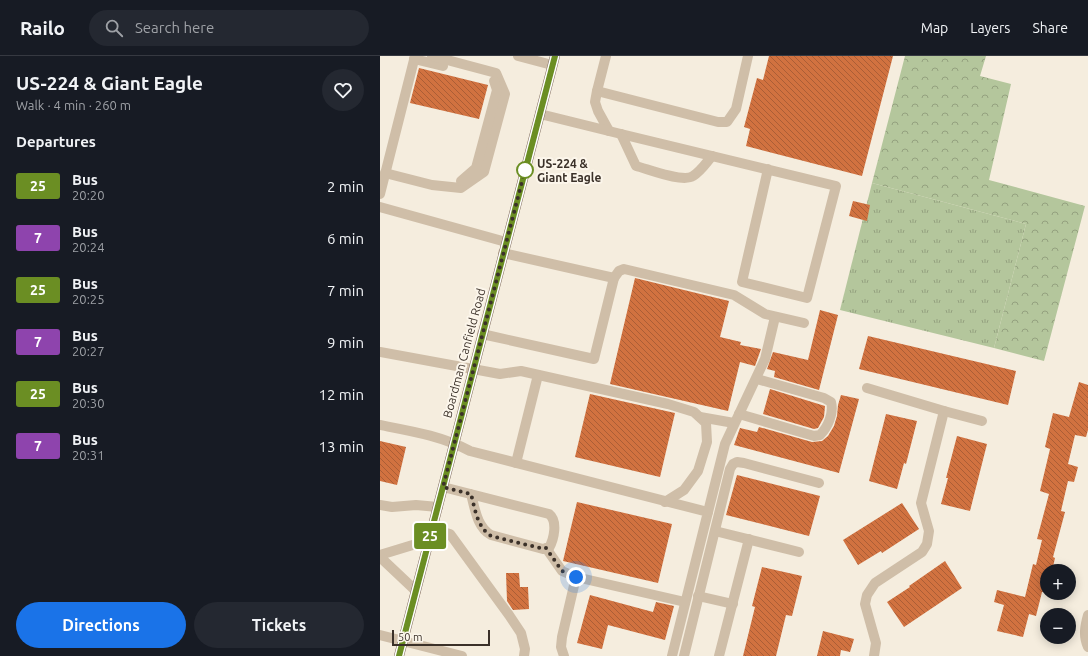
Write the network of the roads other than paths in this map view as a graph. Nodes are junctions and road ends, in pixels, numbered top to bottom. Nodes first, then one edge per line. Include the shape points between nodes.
1 (432, 56) edge
2 (518, 56) edge
3 (606, 56) edge
4 (748, 56) edge
5 (414, 57) edge
6 (554, 60) edge
7 (597, 91) junction
8 (540, 114) junction
9 (609, 131) junction
10 (621, 134) junction
11 (712, 156) junction
12 (768, 169) junction
13 (386, 170) junction
14 (380, 194) edge
15 (380, 207) edge
16 (506, 242) junction
17 (503, 253) junction
18 (614, 278) junction
19 (775, 317) junction
20 (804, 323) dead end
21 (482, 334) junction
22 (380, 352) edge
23 (473, 369) junction
24 (538, 375) junction
25 (757, 379) junction
26 (867, 388) dead end
27 (944, 411) junction
28 (739, 414) junction
29 (700, 417) junction
30 (982, 421) dead end
31 (734, 424) junction
32 (380, 425) edge
33 (454, 442) junction
34 (516, 463) junction
35 (819, 482) dead end
36 (443, 487) junction
37 (471, 494) junction
38 (665, 502) junction
39 (380, 505) edge
40 (438, 507) junction
41 (708, 512) junction
42 (432, 529) junction
43 (715, 531) junction
44 (749, 539) junction
45 (429, 540) junction
46 (546, 548) junction
47 (799, 552) dead end
48 (380, 556) edge
49 (576, 577) junction
50 (416, 591) junction
51 (698, 596) junction
52 (686, 602) junction
53 (733, 604) junction
54 (1088, 615) edge
55 (380, 635) edge
56 (403, 641) junction
57 (1088, 647) edge
58 (399, 656) edge
59 (462, 656) edge
60 (524, 656) edge
61 (564, 656) edge
62 (672, 656) edge
63 (684, 656) edge
64 (719, 656) edge
65 (874, 656) edge

1 - 13 street via 496,73 505,94 484,172 461,188 432,185
2 - 6 street
3 - 7 street
4 - 7 street via 736,109 727,122 718,122
5 - 13 street
5 - 13 street via 493,79 497,90 476,168 462,181
6 - 8 main road, Boardman Canfield Road
7 - 9 street via 595,102
8 - 9 street
8 - 16 main road, Boardman Canfield Road
9 - 10 street
10 - 11 street
10 - 11 street via 636,166 683,179 692,177
11 - 12 street
12 - 12 street via 836,186 807,298 742,282
13 - 14 street
15 - 16 street
16 - 17 main road, Boardman Canfield Road
17 - 18 street
17 - 21 main road, Boardman Canfield Road
18 - 19 street via 624,269 734,295 756,310
18 - 21 street via 594,359
19 - 20 street
19 - 25 street via 766,359
21 - 23 main road, Boardman Canfield Road
22 - 23 street
23 - 24 street via 500,374 521,371
23 - 33 main road, Boardman Canfield Road
24 - 29 street via 668,404 694,412
24 - 34 street
25 - 28 street
25 - 28 street via 831,402 833,408 825,430 820,436 814,436
26 - 27 street
27 - 30 street
27 - 65 street via 921,503 929,531 927,544 922,552 875,583 867,595 865,604 876,643
28 - 31 street
29 - 31 street
29 - 38 street via 706,423 707,442 698,470 684,490
31 - 41 street via 725,444
32 - 33 street
33 - 34 street via 470,451
33 - 36 main road, Boardman Canfield Road
34 - 38 street
35 - 43 street via 737,462 730,469
36 - 37 street
36 - 40 main road, Boardman Canfield Road
37 - 46 street via 480,526 485,532 491,536
37 - 46 street via 553,516 553,538 549,548
38 - 41 street
39 - 40 street
40 - 42 main road, Boardman Canfield Road
41 - 52 street
42 - 45 main road, Boardman Canfield Road
42 - 60 street via 450,534 509,615 521,633
43 - 44 street
43 - 51 street
44 - 47 street
44 - 53 street
45 - 48 street
45 - 50 main road, Boardman Canfield Road
46 - 49 street via 562,571
48 - 50 street
49 - 52 street
49 - 61 street via 562,637 561,647
50 - 56 main road, Boardman Canfield Road
51 - 53 street
51 - 63 street
52 - 62 street
53 - 64 street
54 - 57 street via 1085,627
55 - 56 street
56 - 58 main road, Boardman Canfield Road
56 - 59 street

